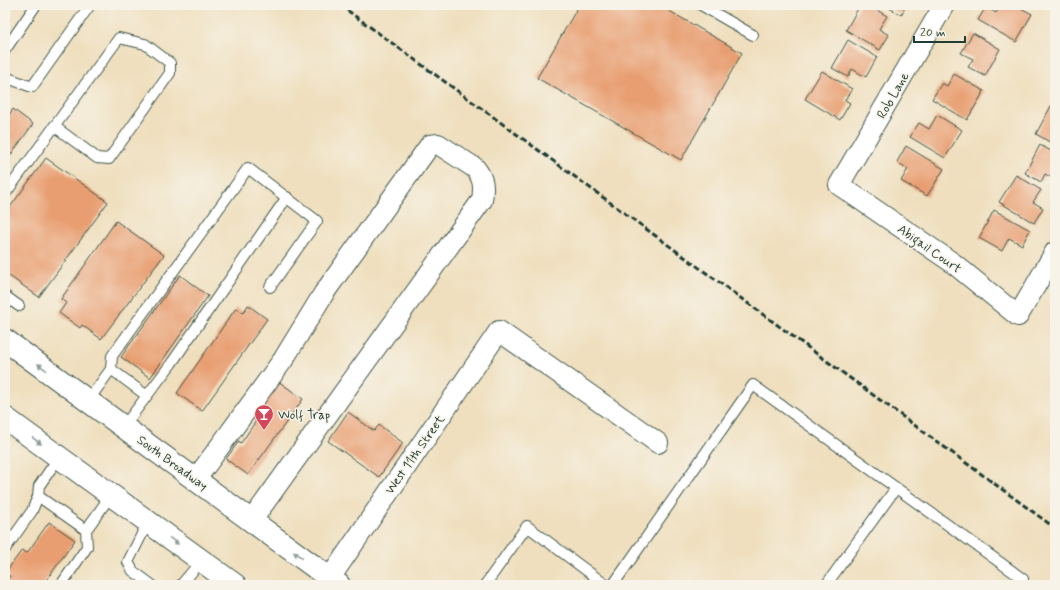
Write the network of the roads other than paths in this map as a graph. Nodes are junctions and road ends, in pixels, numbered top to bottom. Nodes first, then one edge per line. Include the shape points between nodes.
1 (36, 5) edge
2 (90, 5) edge
3 (701, 5) edge
4 (944, 5) edge
5 (753, 35) dead end
6 (5, 50) edge
7 (5, 77) edge
8 (54, 126) junction
9 (839, 185) joint
10 (5, 194) edge
11 (287, 197) junction
12 (1055, 252) edge
13 (270, 287) dead end
14 (5, 296) edge
15 (19, 306) dead end
16 (5, 340) edge
17 (110, 369) junction
18 (147, 396) junction
19 (88, 400) junction
20 (5, 418) edge
21 (124, 426) junction
22 (658, 443) dead end
23 (59, 457) junction
24 (196, 479) junction
25 (896, 488) junction
26 (111, 495) junction
27 (38, 496) junction
28 (252, 520) junction
29 (148, 522) junction
30 (86, 530) junction
31 (5, 549) edge
32 (201, 561) junction
33 (332, 583) edge
34 (61, 585) edge
35 (152, 585) edge
36 (181, 585) edge
37 (234, 585) edge
38 (485, 585) edge
39 (606, 585) edge
40 (613, 585) edge
41 (826, 585) edge
42 (1019, 585) edge

1 - 6 lane
2 - 7 lane via 32,87
3 - 5 lane
4 - 9 street, Rob Lane
8 - 8 lane via 119,38 145,44 170,63 170,73 109,158 97,158
8 - 10 lane
9 - 12 street, Abigail Court via 953,263 1018,316
11 - 13 lane via 317,221
11 - 17 lane via 248,168 112,356
11 - 18 lane
14 - 15 lane
19 -> 16 main road, South Broadway
17 - 18 lane
17 - 19 lane
18 - 21 lane
19 - 21 main road, South Broadway
20 -> 23 main road
21 - 24 main road, South Broadway
22 - 33 street, West 11th Street via 499,331
23 - 26 main road
23 - 27 lane via 40,486
24 - 28 main road, South Broadway
24 - 28 street via 284,360 324,293 430,146 438,144 475,168 484,187 482,200
25 - 40 lane via 753,385
25 - 41 lane
25 - 42 lane via 1023,579
26 - 29 main road
26 - 30 lane
27 - 30 lane
27 - 31 lane via 32,511
33 -> 28 main road, South Broadway
29 -> 32 main road
29 - 35 lane via 128,562 133,571
30 - 34 lane via 87,547
32 - 36 lane
32 - 37 main road
38 - 39 lane via 527,526

